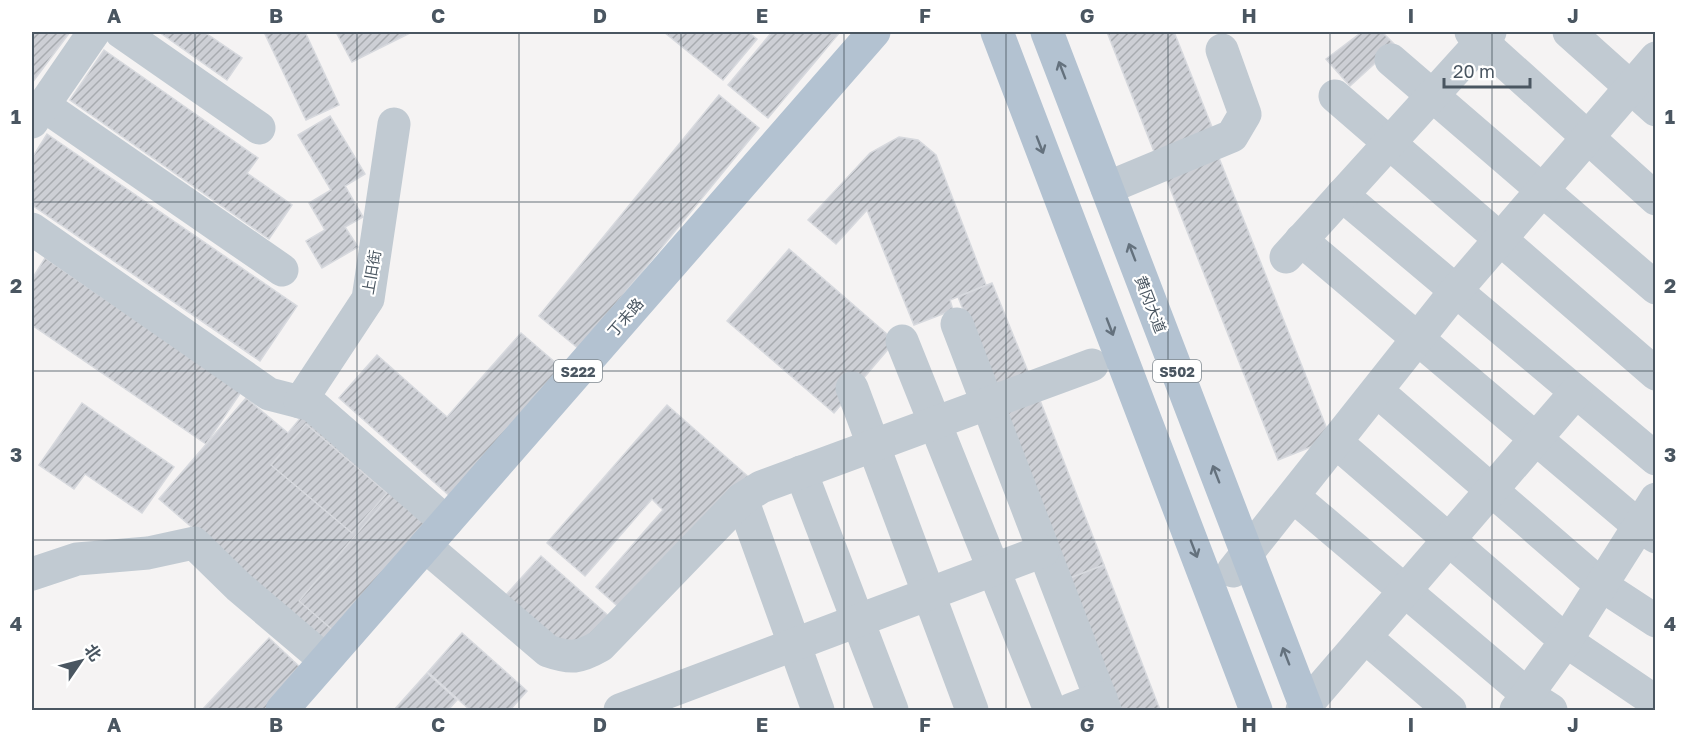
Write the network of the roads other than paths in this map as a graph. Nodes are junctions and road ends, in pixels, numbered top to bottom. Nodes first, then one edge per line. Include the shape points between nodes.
1 (94, 32) edge
2 (121, 32) edge
3 (874, 32) edge
4 (997, 32) edge
5 (1047, 32) edge
6 (1569, 32) edge
7 (1481, 35) edge
8 (1222, 50) dead end
9 (1656, 58) edge
10 (1391, 60) dead end
11 (1630, 87) junction
12 (1335, 96) dead end
13 (1432, 96) junction
14 (1656, 110) edge
15 (37, 113) edge
16 (394, 124) dead end
17 (259, 128) dead end
18 (1587, 137) junction
19 (1389, 143) junction
20 (1107, 188) junction
21 (1542, 190) junction
22 (1342, 195) junction
23 (1656, 199) edge
24 (32, 229) edge
25 (1500, 239) junction
26 (282, 270) dead end
27 (1656, 288) edge
28 (1456, 291) junction
29 (957, 324) dead end
30 (1418, 339) junction
31 (902, 341) dead end
32 (1092, 365) dead end
33 (1656, 374) edge
34 (852, 388) dead end
35 (1377, 392) junction
36 (1576, 392) junction
37 (306, 404) junction
38 (1535, 438) junction
39 (1337, 443) junction
40 (1656, 459) edge
41 (801, 472) junction
42 (1491, 490) junction
43 (1294, 497) junction
44 (742, 499) junction
45 (1650, 520) edge
46 (436, 534) junction
47 (1448, 539) junction
48 (1043, 551) junction
49 (1233, 571) dead end
50 (32, 574) edge
51 (1601, 585) junction
52 (1404, 590) junction
53 (1656, 621) edge
54 (1365, 637) junction
55 (1566, 640) junction
56 (325, 660) junction
57 (1656, 702) edge
58 (1103, 704) edge
59 (1532, 706) edge
60 (282, 711) edge
61 (620, 711) edge
62 (818, 711) edge
63 (892, 711) edge
64 (972, 711) edge
65 (1050, 711) edge
66 (1070, 711) edge
67 (1256, 711) edge
68 (1302, 711) edge
69 (1307, 711) edge
70 (1450, 711) edge

1 - 15 street
2 - 17 street
3 - 46 main road, 丁未路 / S222
4 -> 67 main road, S502
20 -> 5 main road, 黄冈大道 / S502
6 - 11 street
7 - 13 street
7 - 18 street
8 - 20 street via 1245,114 1232,136
9 - 11 street
10 - 13 street
11 - 14 street
11 - 18 street
12 - 19 street
13 - 19 street
13 - 21 street
15 - 26 street
16 - 37 street, 上旧街 via 368,299
18 - 21 street
18 - 23 street
19 - 22 street
19 - 25 street
69 -> 20 main road, 黄冈大道 / S502
21 - 25 street
21 - 27 street
22 - 28 street
22 - 30 street via 1294,249
24 - 37 street via 269,394
25 - 28 street
25 - 33 street
28 - 30 street
28 - 36 street
29 - 48 street
30 - 35 street
30 - 38 street
31 - 65 street
32 - 41 street
34 - 64 street
35 - 39 street
35 - 42 street
36 - 38 street
36 - 40 street
37 - 46 street
38 - 42 street
38 - 45 street
39 - 43 street
39 - 47 street
41 - 44 street via 761,487
41 - 63 street
42 - 47 street
42 - 51 street
43 - 49 street
43 - 52 street
44 - 46 street via 600,646 581,657 548,651
44 - 62 street
45 - 51 street
46 - 56 main road, 丁未路 / S222
47 - 52 street
47 - 55 street
48 - 58 street
48 - 61 street
50 - 56 street via 76,559 148,553 194,543
51 - 53 street
51 - 55 street
52 - 54 street
52 - 59 street
54 - 68 street
54 - 70 street
55 - 57 street
55 - 59 street
56 - 60 main road, 丁未路 / S222
58 - 66 street

